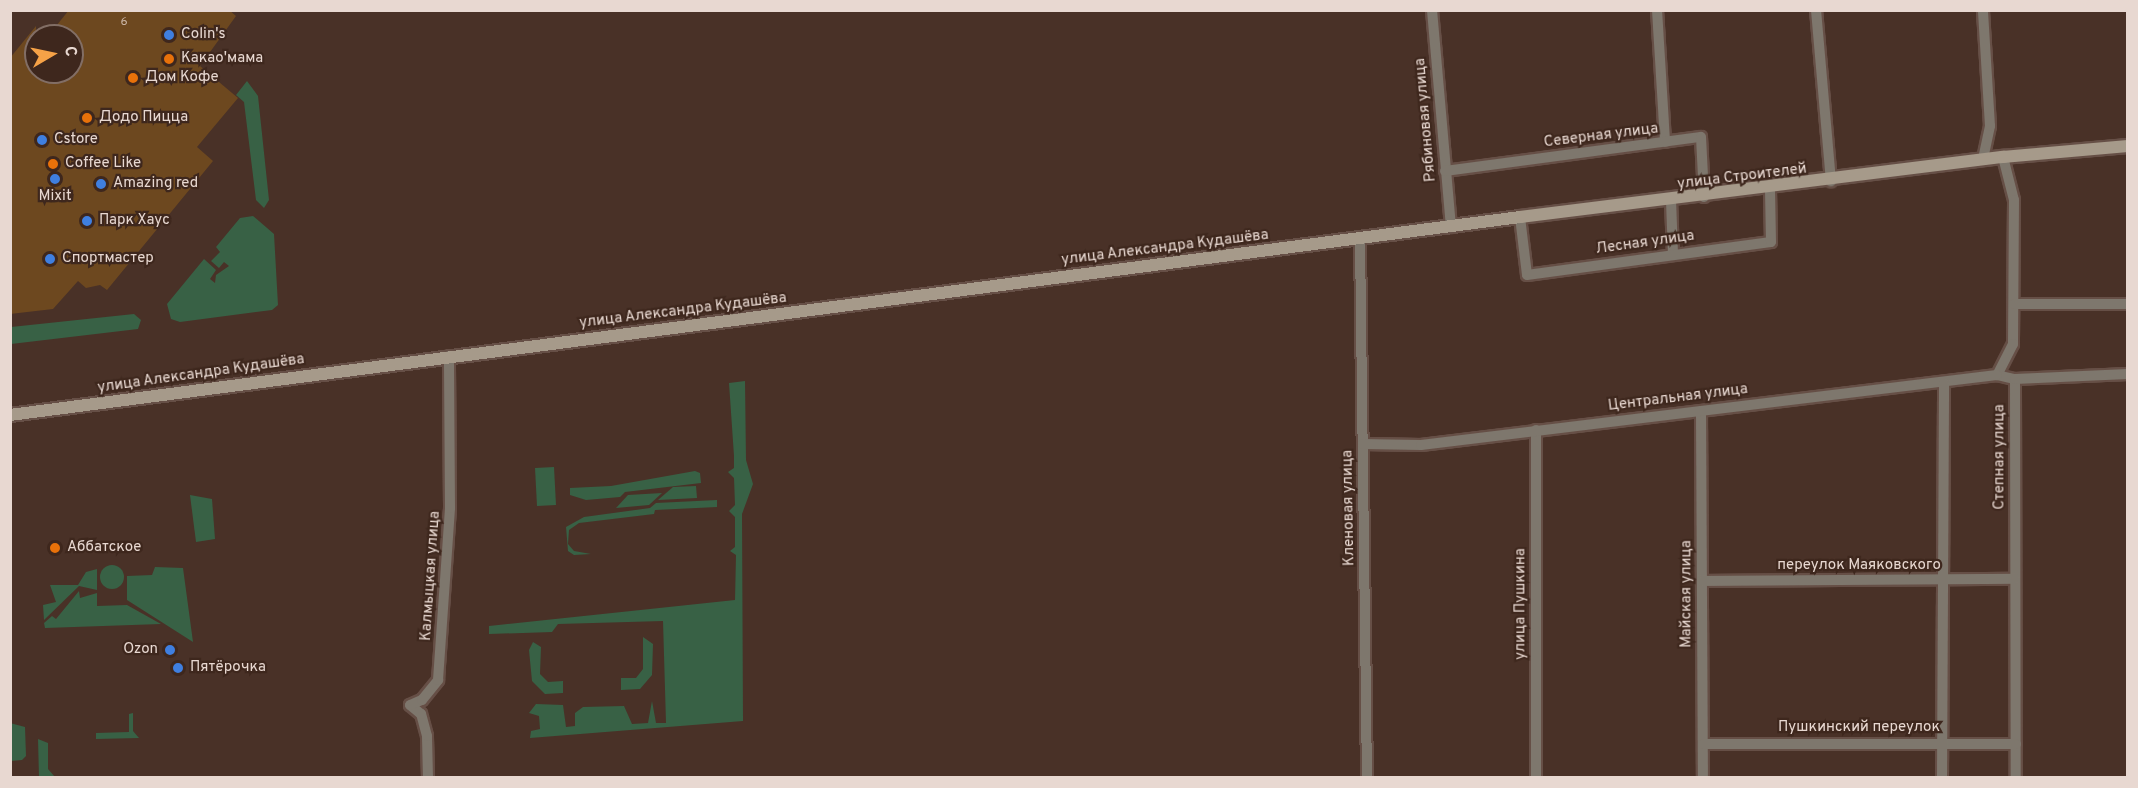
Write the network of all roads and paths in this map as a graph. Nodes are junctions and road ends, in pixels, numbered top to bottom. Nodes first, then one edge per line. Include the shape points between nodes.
1 (1432, 10) edge
2 (1657, 10) edge
3 (1816, 10) edge
4 (1983, 10) edge
5 (1665, 142) junction
6 (2127, 146) edge
7 (2003, 157) junction
8 (1983, 159) junction
9 (1445, 171) junction
10 (1831, 181) junction
11 (1770, 188) junction
12 (1704, 197) junction
13 (1671, 200) junction
14 (1520, 217) junction
15 (1452, 227) junction
16 (1360, 239) junction
17 (1673, 254) junction
18 (2014, 304) junction
19 (2127, 304) edge
20 (449, 356) junction
21 (2127, 374) edge
22 (1996, 375) junction
23 (2015, 379) junction
24 (1944, 383) junction
25 (1701, 411) junction
26 (10, 415) edge
27 (1536, 430) junction
28 (1364, 444) junction
29 (2015, 579) junction
30 (1702, 581) junction
31 (1944, 581) junction
32 (1941, 742) junction
33 (1702, 744) junction
34 (2016, 744) junction
35 (428, 777) edge
36 (1366, 777) edge
37 (1536, 777) edge
38 (1703, 777) edge
39 (1942, 777) edge
40 (2016, 777) edge

1 - 9 street, Рябиновая улица
2 - 5 street
3 - 10 street
4 - 8 street via 1990,126
5 - 9 street, Северная улица
5 - 12 street, Северная улица via 1701,137
6 - 7 main road, улица Строителей
7 - 8 main road, улица Строителей
7 - 18 street via 2014,200
8 - 10 main road, улица Строителей
9 - 15 street, Рябиновая улица
10 - 11 main road, улица Строителей
11 - 12 main road, улица Строителей
11 - 17 street, Лесная улица via 1771,242
12 - 13 main road, улица Строителей
13 - 14 main road, улица Строителей
13 - 17 street
14 - 15 main road, улица Строителей
14 - 17 street, Лесная улица via 1527,275
15 - 16 main road, улица Строителей
16 - 20 main road, улица Александра Кудашёва
16 - 28 street, Кленовая улица
18 - 19 street
18 - 22 street via 2013,344
20 - 26 main road, улица Александра Кудашёва
20 - 35 street, Калмыцкая улица via 450,508 438,680 422,700 410,705 421,714 428,736
21 - 23 street
22 - 23 street
22 - 24 street, Центральная улица
23 - 29 street, Степная улица
24 - 25 street, Центральная улица
24 - 31 street
25 - 27 street, Центральная улица
25 - 30 street, Майская улица
27 - 28 street, Центральная улица via 1421,445
27 - 37 street, улица Пушкина
28 - 36 street, Кленовая улица
29 - 31 street, переулок Маяковского
29 - 34 street, Степная улица
30 - 31 street, переулок Маяковского
30 - 33 street, Майская улица
31 - 32 street
32 - 33 street, Пушкинский переулок
32 - 34 street, Пушкинский переулок
32 - 39 street
33 - 38 street, Майская улица
34 - 40 street, Степная улица

